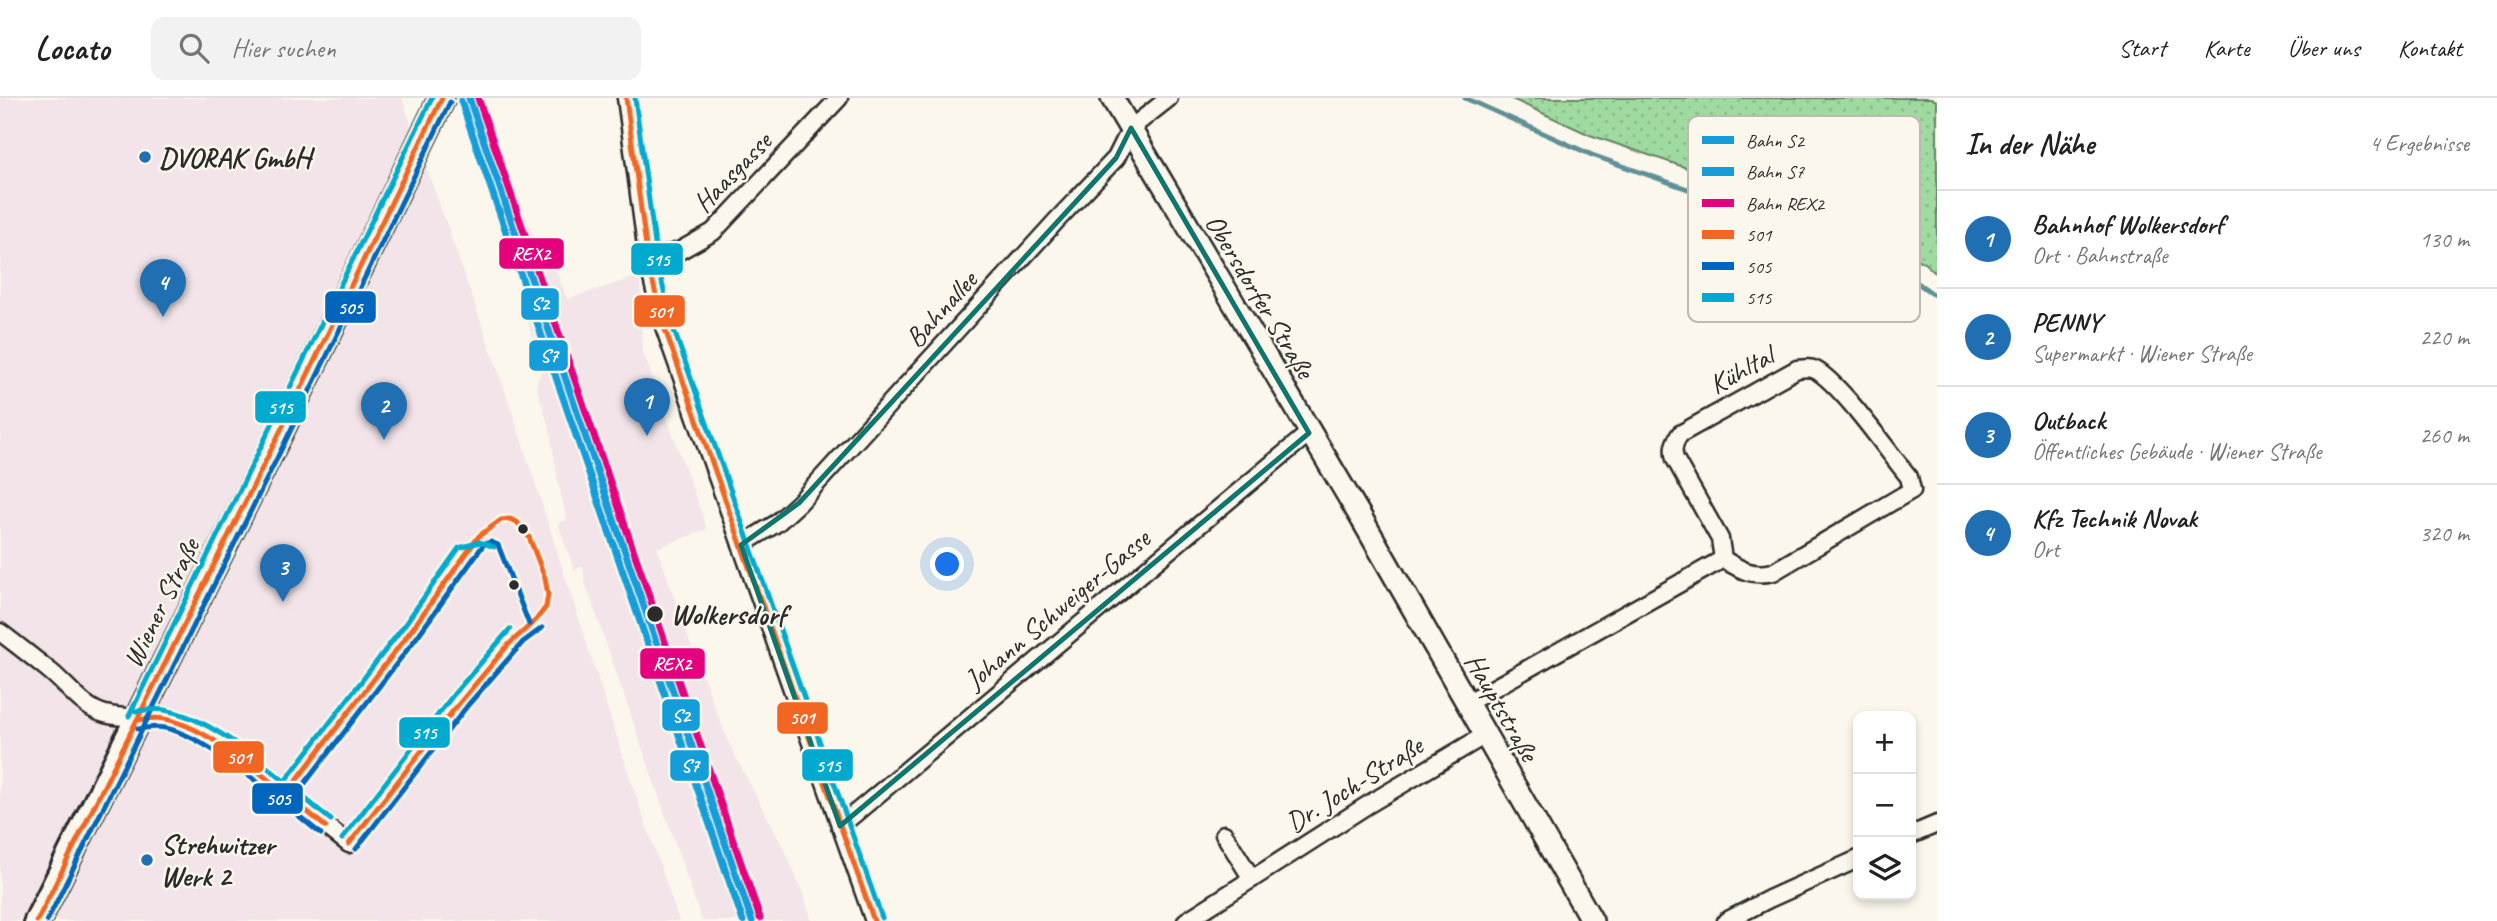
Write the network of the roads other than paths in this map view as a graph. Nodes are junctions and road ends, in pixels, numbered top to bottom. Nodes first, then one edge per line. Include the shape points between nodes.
1 (626, 98) edge
2 (839, 98) edge
3 (1112, 98) edge
4 (1169, 98) edge
5 (438, 106) edge
6 (1131, 128) junction
7 (648, 261) junction
8 (1309, 433) junction
9 (1363, 521) joint
10 (741, 545) junction
11 (1723, 559) junction
12 (0, 632) edge
13 (1467, 703) junction
14 (137, 720) junction
15 (1485, 735) junction
16 (1937, 824) edge
17 (840, 827) junction
18 (1916, 833) edge
19 (1224, 834) dead end
20 (349, 844) dead end
21 (1853, 861) edge
22 (1252, 879) junction
23 (37, 921) edge
24 (874, 921) edge
25 (1186, 921) edge
26 (1592, 921) edge
27 (1726, 921) edge

1 - 7 street
2 - 7 street, Haasgasse via 713,232
3 - 6 main road, Obersdorfer Straße
4 - 6 street, Bahnallee
5 - 14 main road, Wiener Straße
6 - 8 main road, Obersdorfer Straße
6 - 10 street, Bahnallee via 1116,158 799,503
7 - 10 street via 667,336
8 - 9 main road, Obersdorfer Straße
8 - 17 street, Johann Schweiger-Gasse
9 - 13 main road, Hauptstraße
10 - 17 street
11 - 11 street, Kühltal via 1744,572 1773,572 1918,490 1818,371 1797,369 1675,442 1675,459 1720,539
11 - 13 street
12 - 14 street via 102,714
13 - 15 main road, Hauptstraße
14 - 20 street via 165,719 184,725 232,752
14 - 23 main road, Wiener Straße
15 - 22 street, Dr. Joch-Straße
15 - 26 main road, Hauptstraße
16 - 18 street
17 - 24 street
19 - 22 street
21 - 27 street
22 - 25 street, Dr. Joch-Straße

